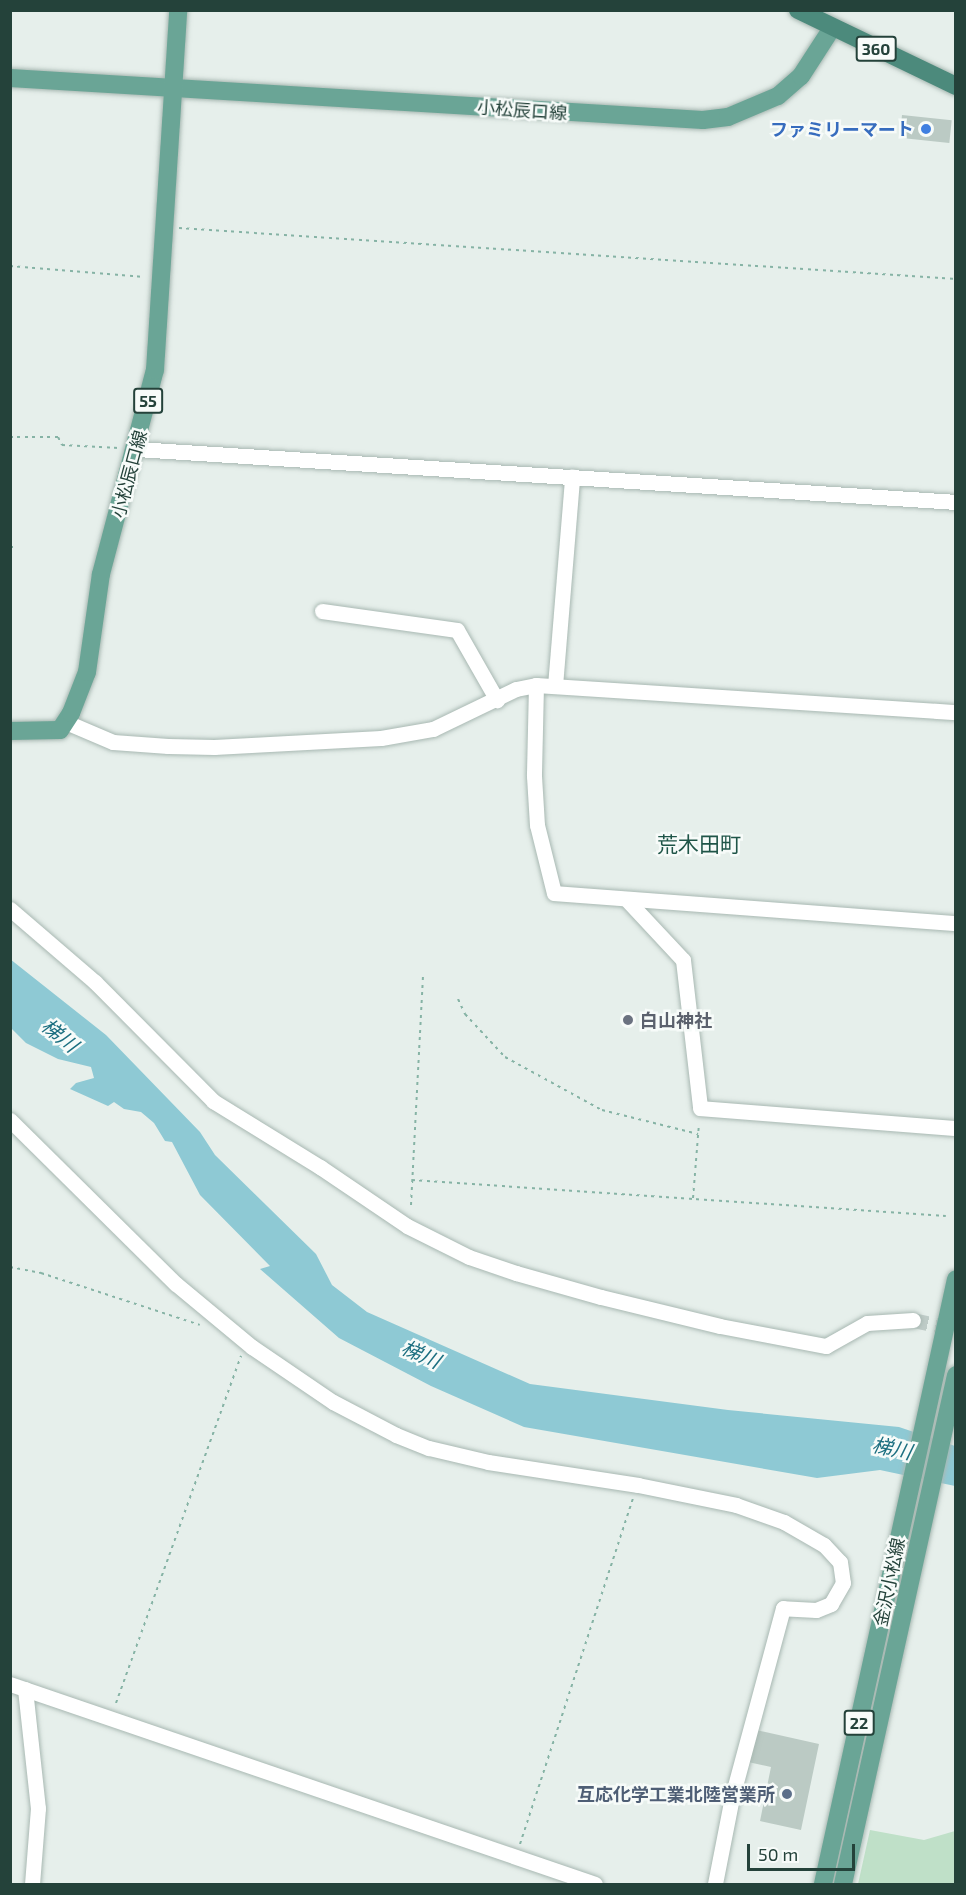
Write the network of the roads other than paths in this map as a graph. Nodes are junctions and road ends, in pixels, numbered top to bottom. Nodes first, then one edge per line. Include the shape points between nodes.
1 (178, 10) edge
2 (798, 10) edge
3 (832, 19) edge
4 (10, 78) edge
5 (956, 86) edge
6 (175, 89) junction
7 (137, 449) junction
8 (572, 477) junction
9 (956, 502) edge
10 (322, 611) dead end
11 (536, 685) junction
12 (555, 686) junction
13 (497, 700) junction
14 (956, 712) edge
15 (66, 722) junction
16 (10, 731) edge
17 (627, 900) junction
18 (10, 909) edge
19 (956, 923) edge
20 (10, 1120) edge
21 (956, 1128) edge
22 (956, 1279) edge
23 (913, 1320) tunnel mouth
24 (956, 1375) edge
25 (10, 1684) edge
26 (25, 1689) junction
27 (32, 1884) edge
28 (595, 1884) edge
29 (715, 1884) edge
30 (823, 1884) edge
31 (843, 1884) edge

1 - 6 main road, 小松辰口線 / 55
2 - 3 highway, 360
3 - 5 highway, 360
3 - 6 main road, 小松辰口線 via 801,76 778,96 754,109 720,118 673,119
4 - 6 main road, 小松辰口線
6 - 7 main road, 小松辰口線 / 55 via 155,370
7 - 8 street
7 - 15 main road, 小松辰口線 / 55 via 101,574 87,672
8 - 9 street
8 - 12 street
10 - 13 street via 457,630
11 - 12 street
11 - 13 street via 516,689
11 - 17 street via 537,825 554,893
12 - 14 street
13 - 15 street via 433,729 381,738 214,747 113,742
15 - 16 main road via 51,732
17 - 19 street
17 - 21 street via 682,960 700,1108
18 - 23 street via 94,982 213,1101 407,1227 469,1257 516,1274 720,1326 826,1346 867,1323
20 - 29 street via 176,1284 252,1347 333,1402 429,1448 736,1505 784,1522 824,1545 840,1562 843,1583 831,1604 816,1610 783,1608 732,1797
22 - 30 main road, 金沢小松線 / 22
24 - 31 main road, 金沢小松線 / 22
25 - 26 street
26 - 27 street via 38,1808
26 - 28 street

